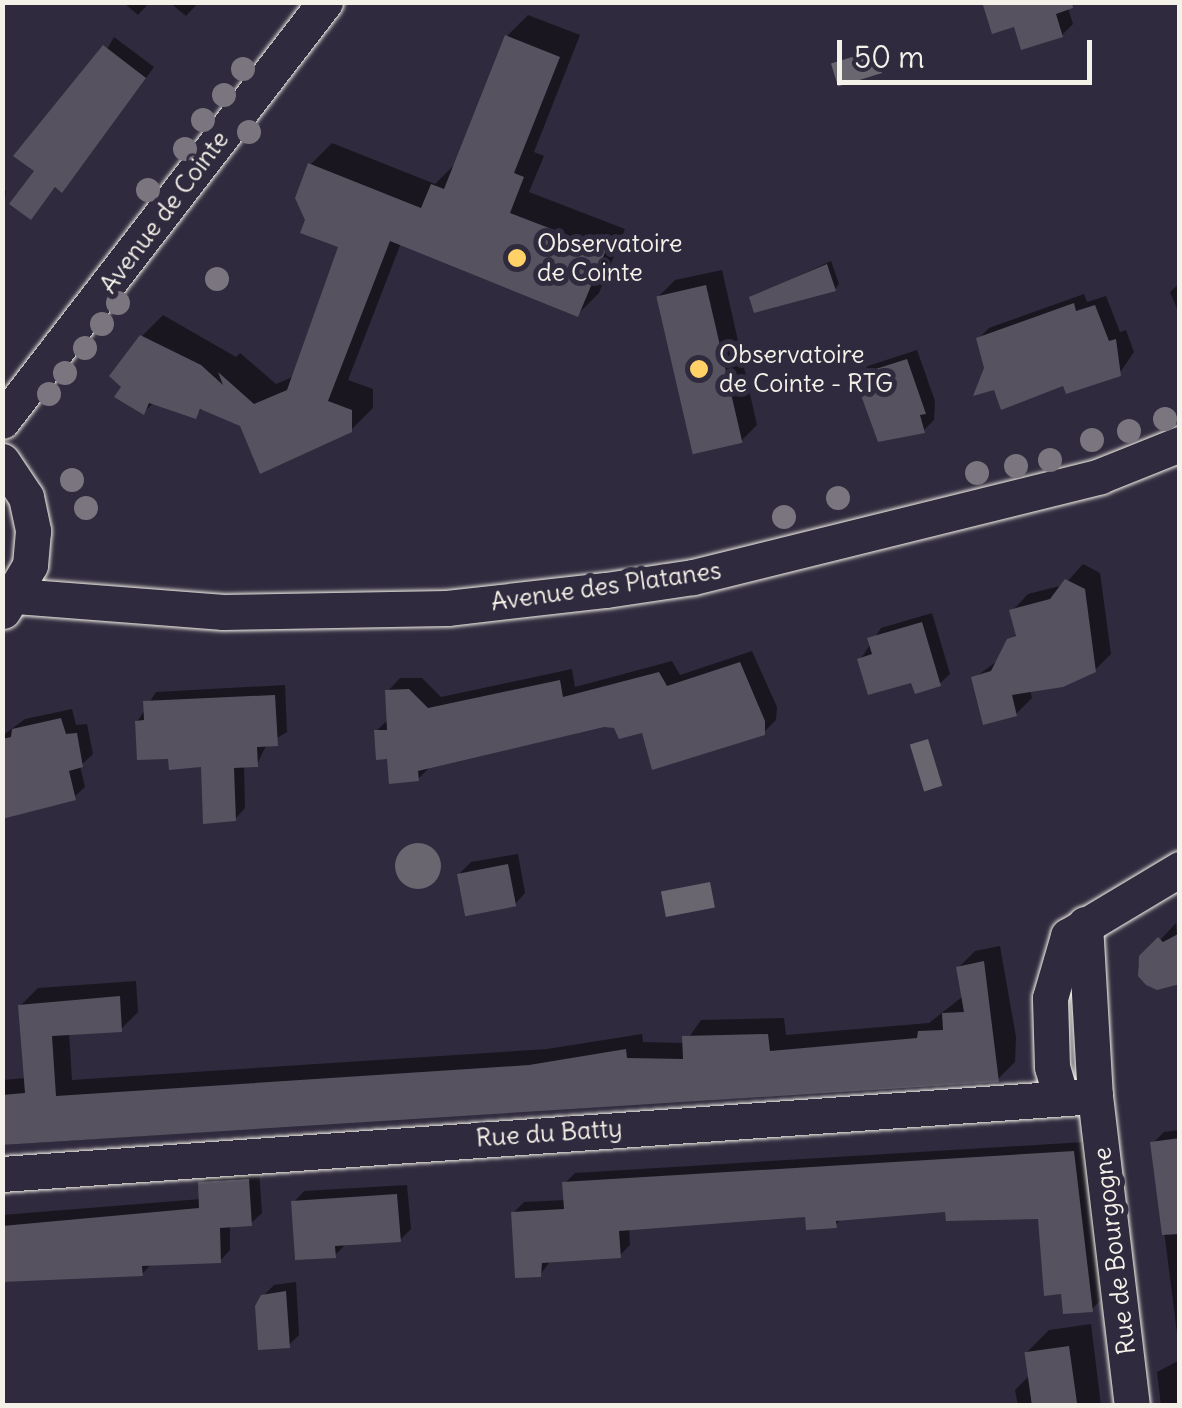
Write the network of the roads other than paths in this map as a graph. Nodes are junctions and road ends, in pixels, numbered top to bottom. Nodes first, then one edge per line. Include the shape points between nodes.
1 (325, 2) edge
2 (2, 421) edge
3 (1180, 444) edge
4 (2, 461) edge
5 (9, 604) edge
6 (1180, 868) edge
7 (1078, 1097) junction
8 (2, 1174) edge
9 (1132, 1406) edge

1 - 2 street, Avenue de Cointe
3 - 5 street, Avenue des Platanes via 1100,476 693,577 606,590 447,608 223,612
4 - 5 street via 26,497 33,531 30,565
6 - 7 street, Rue de Bourgogne via 1068,936 1052,986 1052,1067
7 - 8 street, Rue du Batty
7 - 9 street, Rue de Bourgogne

